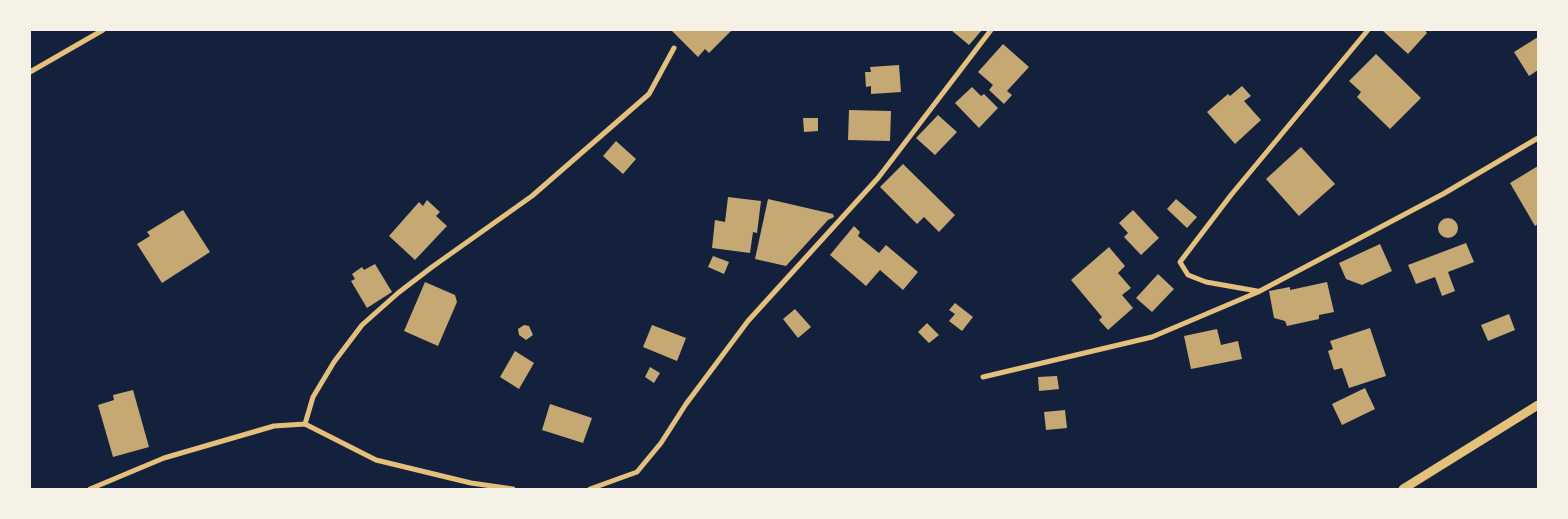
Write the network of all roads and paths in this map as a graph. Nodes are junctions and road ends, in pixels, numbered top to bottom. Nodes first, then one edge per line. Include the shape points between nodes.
1 (103, 30) edge
2 (991, 30) edge
3 (1368, 30) edge
4 (674, 48) dead end
5 (30, 72) edge
6 (1538, 138) edge
7 (1258, 292) junction
8 (982, 377) dead end
9 (1538, 405) edge
10 (305, 424) junction
11 (90, 489) edge
12 (513, 489) edge
13 (590, 489) edge
14 (1403, 489) edge

1 - 5 street
2 - 13 street via 878,178 748,321 637,472
3 - 7 street via 1180,262 1188,274 1206,282
4 - 10 street via 648,94 532,196 432,267 362,325 313,397
6 - 7 street via 1443,194
7 - 8 street via 1152,337
9 - 14 street
10 - 11 street via 274,426 164,458
10 - 12 street via 376,460 471,483

